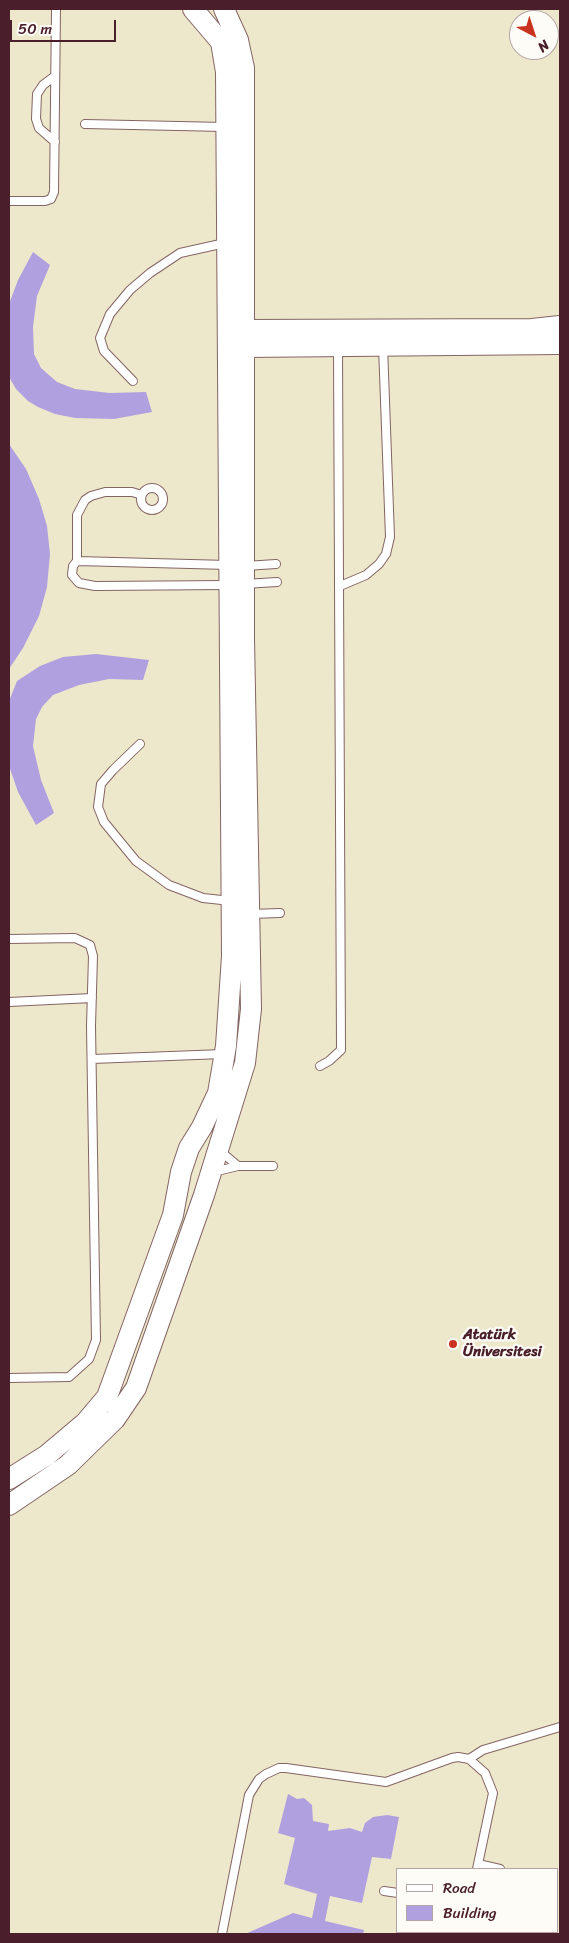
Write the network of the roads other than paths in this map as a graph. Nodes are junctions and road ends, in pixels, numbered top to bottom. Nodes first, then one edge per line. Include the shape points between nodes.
1 (56, 9) edge
2 (193, 9) edge
3 (224, 9) edge
4 (55, 76) junction
5 (85, 124) dead end
6 (227, 127) junction
7 (55, 142) junction
8 (9, 201) edge
9 (227, 242) junction
10 (560, 326) edge
11 (382, 337) junction
12 (244, 338) junction
13 (560, 344) edge
14 (338, 346) junction
15 (133, 381) dead end
16 (142, 495) dead end
17 (77, 561) junction
18 (276, 564) dead end
19 (237, 575) junction
20 (277, 582) dead end
21 (340, 586) junction
22 (140, 744) dead end
23 (232, 901) junction
24 (280, 913) dead end
25 (250, 914) junction
26 (9, 939) edge
27 (92, 998) junction
28 (9, 1002) edge
29 (225, 1054) junction
30 (92, 1059) junction
31 (320, 1066) dead end
32 (194, 1138) junction
33 (218, 1149) junction
34 (185, 1160) junction
35 (238, 1166) junction
36 (273, 1166) dead end
37 (211, 1172) junction
38 (9, 1378) edge
39 (9, 1479) edge
40 (9, 1505) edge
41 (560, 1727) edge
42 (469, 1759) junction
43 (477, 1867) edge
44 (384, 1891) dead end
45 (396, 1893) edge
46 (222, 1934) edge

1 - 4 lane
2 - 6 street via 221,42 226,72
3 - 12 street via 238,40 244,68
4 - 7 lane
4 - 7 lane via 37,94 36,119 39,128
5 - 6 lane
6 - 9 street
7 - 8 lane via 54,196 45,201
9 - 15 lane via 180,253 130,290 110,314 100,338 104,351
9 - 19 street
10 - 11 street
11 - 12 street
11 - 13 street
11 - 14 street
11 - 21 lane via 390,537 386,554 379,564 366,575
12 - 14 street
12 - 19 street
14 - 21 lane
16 - 17 lane via 104,492 86,500 77,515
17 - 19 lane
17 - 19 lane via 72,575 79,583 95,586
18 - 19 lane
19 - 20 lane
19 - 23 street
19 - 25 street
21 - 31 lane via 341,1050
22 - 23 lane via 101,784 98,807 104,822 136,861 170,885 203,898
23 - 29 street via 232,956
24 - 25 lane
25 - 33 street via 251,1009 245,1062
26 - 27 lane via 75,938 90,945 93,956
27 - 28 lane
27 - 30 lane
29 - 30 lane
29 - 32 street via 218,1093
30 - 38 lane via 96,1340 89,1360 69,1378
32 - 33 street
32 - 34 street
33 - 35 lane
33 - 37 street
34 - 37 street via 192,1168
34 - 39 street via 172,1215 107,1397 85,1423 47,1455
35 - 36 lane
35 - 37 lane
37 - 40 street via 136,1388 115,1419 68,1466
41 - 42 lane via 482,1750
42 - 43 lane via 485,1773 493,1793
42 - 46 lane via 452,1758 386,1782 286,1768 266,1774 248,1795
44 - 45 lane

